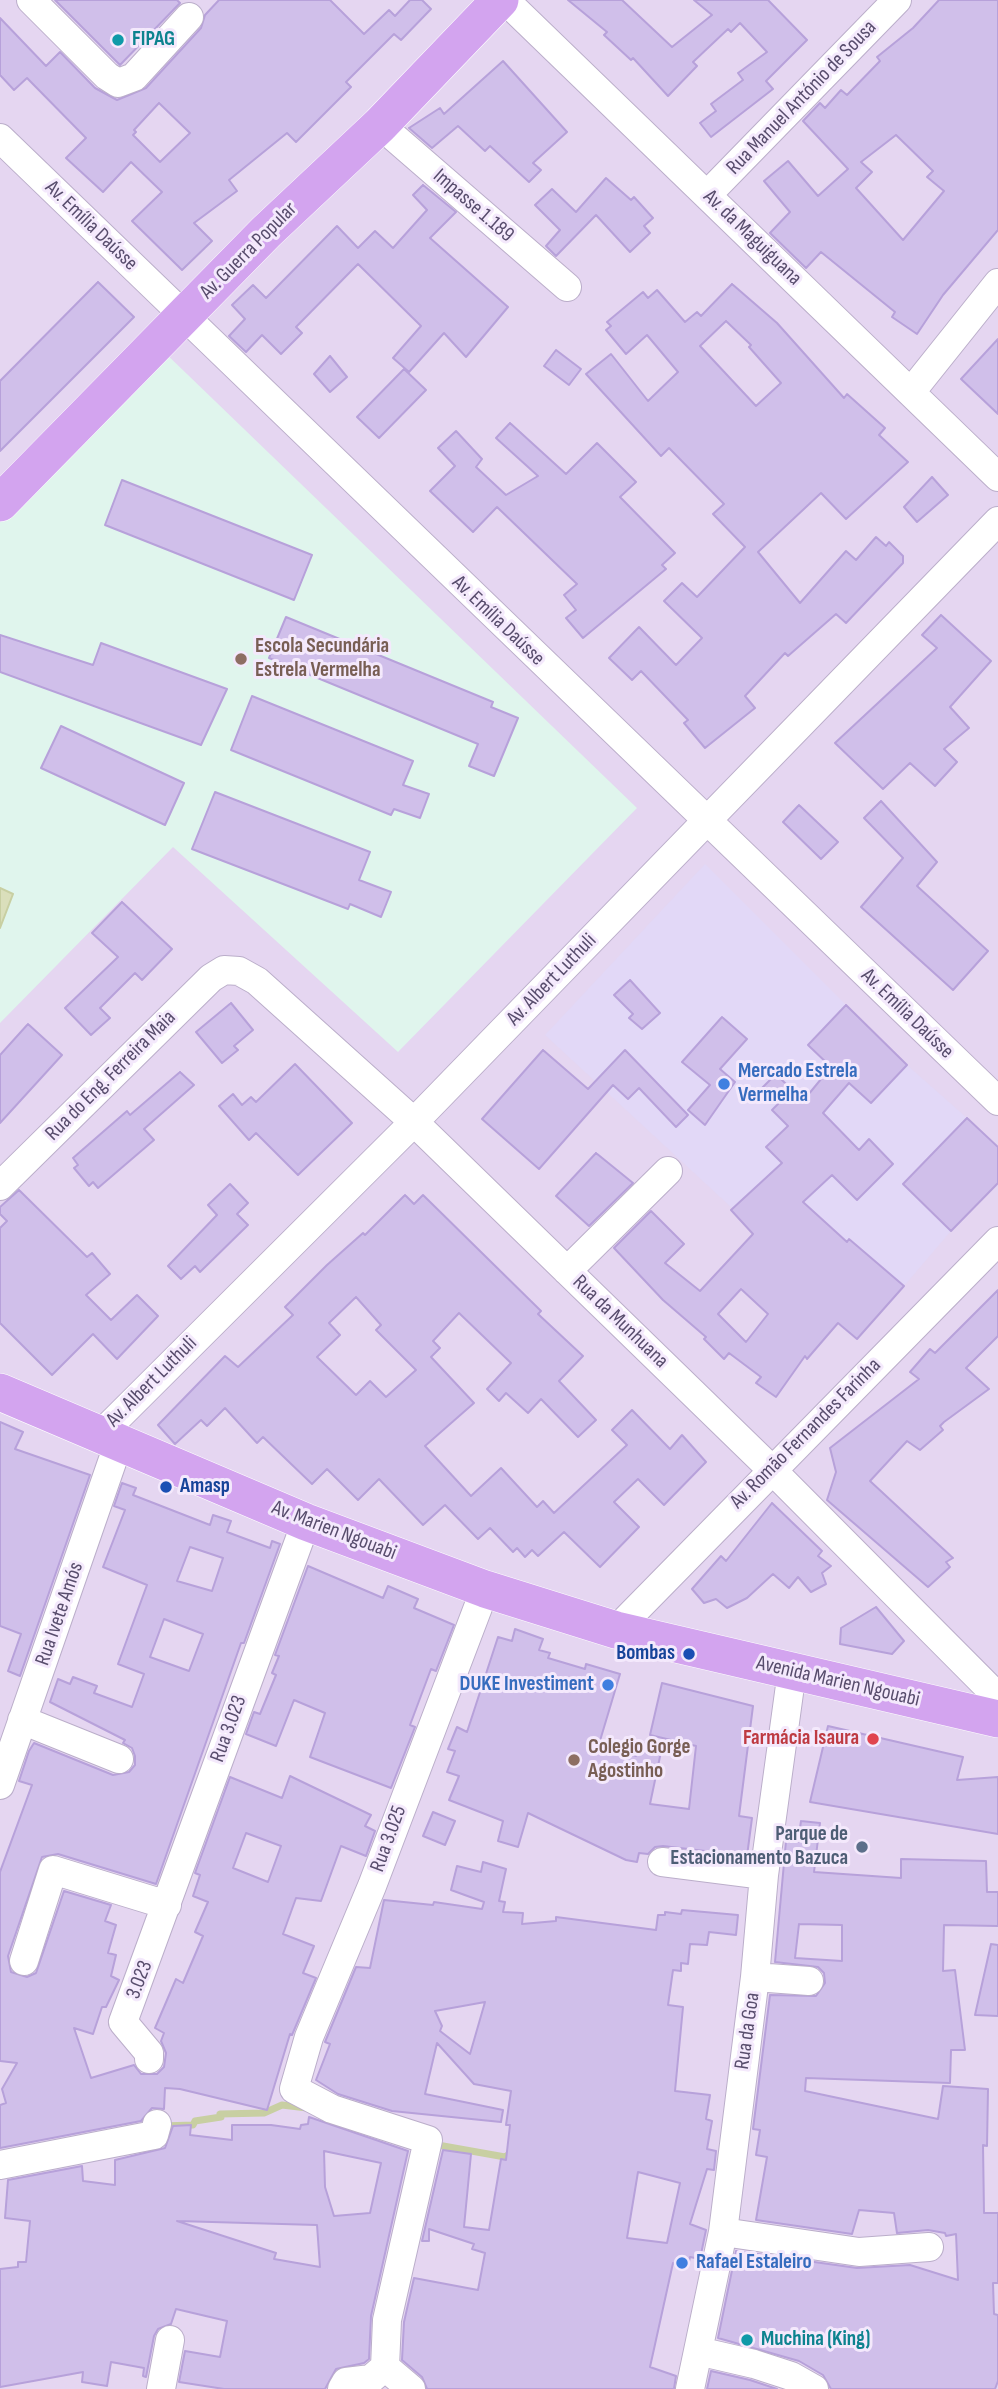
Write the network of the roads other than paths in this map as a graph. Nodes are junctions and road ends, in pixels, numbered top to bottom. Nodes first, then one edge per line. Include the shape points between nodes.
1 (31, 0) edge
2 (502, 0) edge
3 (897, 0) edge
4 (189, 17) dead end
5 (380, 125) junction
6 (0, 138) edge
7 (707, 195) junction
8 (998, 283) edge
9 (567, 286) dead end
10 (184, 316) junction
11 (911, 392) junction
12 (998, 477) edge
13 (0, 503) edge
14 (998, 521) edge
15 (706, 822) junction
16 (225, 970) joint
17 (998, 1101) edge
18 (414, 1122) junction
19 (668, 1171) dead end
20 (0, 1186) edge
21 (998, 1241) edge
22 (567, 1271) junction
23 (6, 1392) edge
24 (110, 1438) junction
25 (771, 1469) junction
26 (306, 1522) junction
27 (485, 1589) junction
28 (616, 1630) junction
29 (678, 1645) joint
30 (792, 1671) junction
31 (998, 1697) edge
32 (998, 1719) edge
33 (22, 1720) junction
34 (119, 1759) dead end
35 (0, 1785) edge
36 (662, 1862) dead end
37 (764, 1875) junction
38 (167, 1905) junction
39 (155, 1937) joint
40 (24, 1961) dead end
41 (755, 1978) junction
42 (809, 1981) dead end
43 (149, 2059) dead end
44 (157, 2124) dead end
45 (0, 2165) edge
46 (723, 2232) junction
47 (929, 2247) dead end
48 (170, 2340) dead end
49 (698, 2351) junction
50 (385, 2367) junction
51 (161, 2389) edge
52 (342, 2389) edge
53 (411, 2389) edge
54 (690, 2389) edge
55 (814, 2389) edge

1 - 4 street via 118,83 134,77
2 - 5 main road, Av. Guerra Popular
2 - 7 street, Av. da Maguiguana
3 - 7 street, Rua Manuel António de Sousa
5 - 9 street, Impasse 1.189
5 - 10 main road, Av. Guerra Popular
6 - 10 street, Av. Emília Daússe
7 - 11 street, Av. da Maguiguana
8 - 11 street
10 - 13 main road, Av. Guerra Popular
10 - 15 street, Av. Emília Daússe
11 - 12 street, Av. da Maguiguana
14 - 15 street, Av. Albert Luthuli
15 - 17 street, Av. Emília Daússe
15 - 18 street, Av. Albert Luthuli
16 - 18 street, Rua da Munhuana via 239,971 257,981
16 - 20 street, Rua do Eng. Ferreira Maia via 211,978
18 - 22 street, Rua da Munhuana
18 - 24 street, Av. Albert Luthuli
19 - 22 street
21 - 25 street, Av. Romão Fernandes Farinha
22 - 25 street, Rua da Munhuana
23 - 24 main road, Av. Marien Ngouabi
24 - 26 main road, Av. Marien Ngouabi
24 - 33 street, Rua Ivete Amós
25 - 28 street, Av. Romão Fernandes Farinha
25 - 31 street, Rua da Munhuana
26 - 27 main road, Av. Marien Ngouabi
26 - 38 street, Rua 3.023
27 - 28 main road, Av. Marien Ngouabi
27 - 50 street, Rua 3.025 via 309,2037 294,2089 332,2109 428,2140 387,2320
28 - 29 main road, Av. Marien Ngouabi
29 - 30 main road, Avenida Marien Ngouabi
30 - 32 main road, Avenida Marien Ngouabi
30 - 37 street, Rua da Goa
33 - 34 street
33 - 35 street, Rua Ivete Amós
36 - 37 street
37 - 41 street, Rua da Goa
38 - 39 street, Rua 3.023
38 - 40 street via 53,1870
39 - 43 street, 3.023 via 123,2022
41 - 42 street
41 - 46 street, Rua da Goa
44 - 45 street via 154,2136
46 - 47 street via 859,2252
46 - 49 street, Rua da Goa
48 - 51 street
49 - 54 street, Rua da Goa
49 - 55 street via 791,2376
50 - 52 street via 371,2379 346,2382
50 - 53 street

